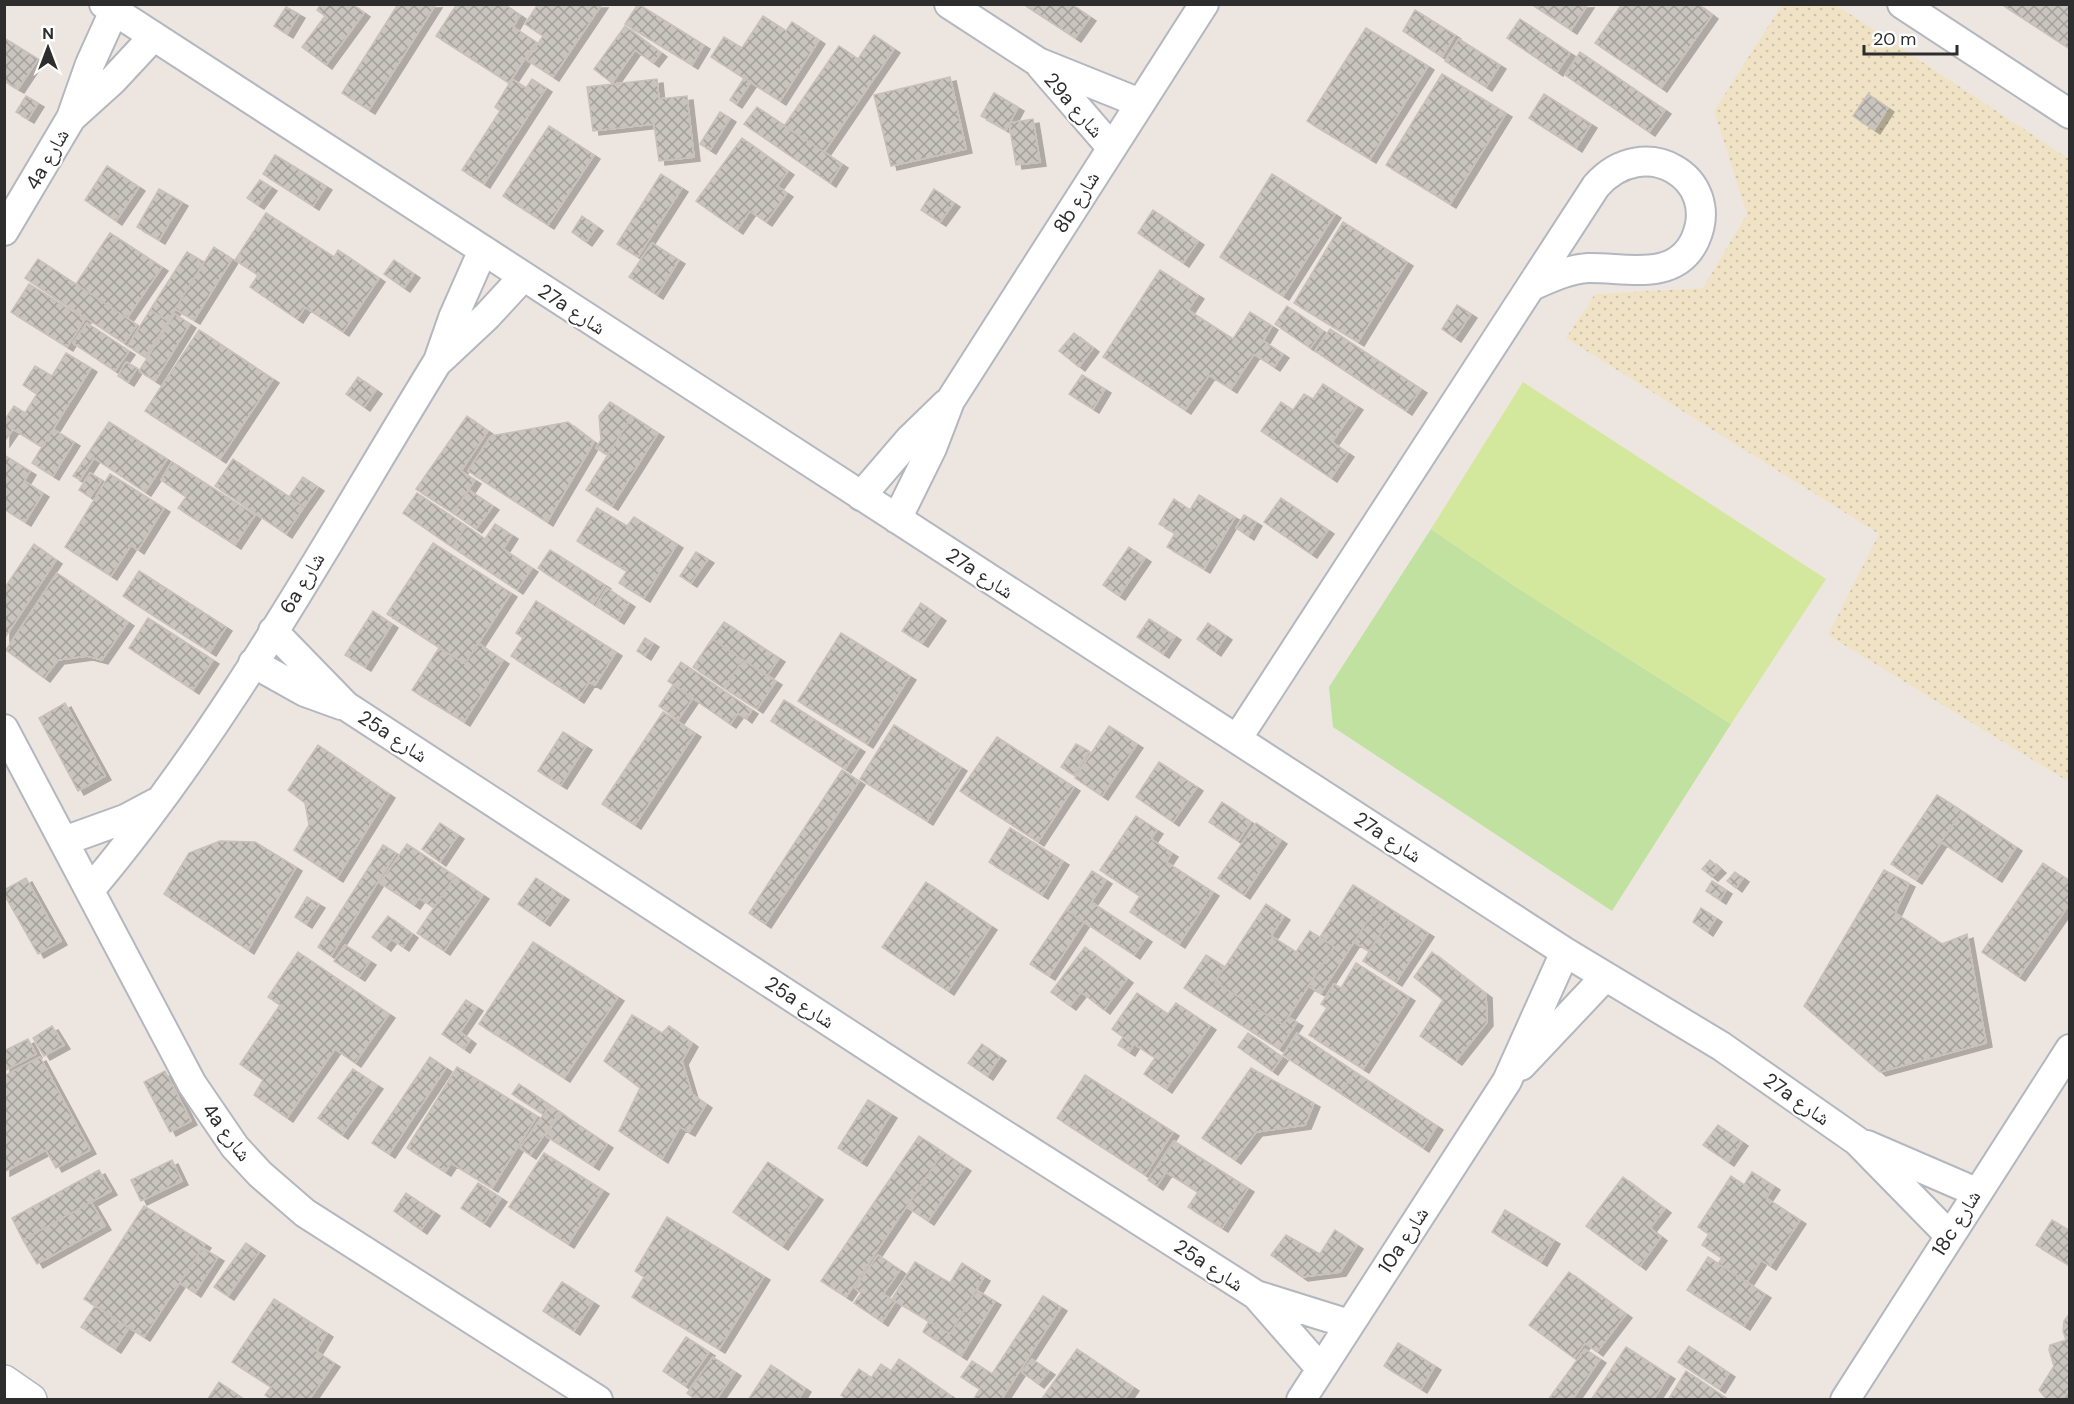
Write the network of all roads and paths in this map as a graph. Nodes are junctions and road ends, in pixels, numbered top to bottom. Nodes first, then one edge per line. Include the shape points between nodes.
1 (949, 4) edge
2 (1204, 4) edge
3 (1902, 4) edge
4 (109, 8) edge
5 (153, 37) junction
6 (1038, 62) junction
7 (1140, 103) junction
8 (2070, 114) edge
9 (71, 118) junction
10 (1111, 147) junction
11 (4, 231) edge
12 (483, 250) junction
13 (523, 277) junction
14 (1532, 286) junction
15 (438, 361) junction
16 (950, 401) junction
17 (861, 496) junction
18 (897, 519) junction
19 (273, 631) junction
20 (253, 663) junction
21 (346, 706) junction
22 (4, 729) edge
23 (1237, 739) junction
24 (160, 801) junction
25 (64, 840) junction
26 (90, 890) junction
27 (1565, 952) junction
28 (1605, 977) junction
29 (2070, 1049) edge
30 (1507, 1081) junction
31 (1857, 1141) junction
32 (1976, 1191) junction
33 (1949, 1234) junction
34 (1256, 1295) junction
35 (1349, 1324) junction
36 (1321, 1369) junction
37 (4, 1382) edge
38 (30, 1400) edge
39 (598, 1400) edge
40 (1301, 1400) edge
41 (1845, 1400) edge

1 - 6 street, 29a شارع
2 - 7 street, 8b شارع
3 - 8 street
4 - 5 street, 27a شارع
4 - 9 street, 4a شارع
5 - 9 street, 4a شارع
5 - 12 street, 27a شارع
6 - 7 street, 29a شارع
6 - 10 street, 29a شارع
7 - 10 street, 8b شارع
9 - 11 street, 4a شارع
10 - 16 street, 8b شارع
12 - 13 street, 27a شارع
12 - 15 street, 6a شارع
13 - 15 street, 6a شارع
13 - 17 street, 27a شارع
14 - 14 street via 1587,268 1648,271 1670,266 1695,241 1700,206 1694,190 1670,165 1653,160 1620,165 1587,198
14 - 23 street
15 - 19 street, 6a شارع
16 - 17 street, 8b شارع via 910,439
16 - 18 street, 8b شارع
17 - 18 street, 27a شارع
18 - 23 street, 27a شارع
19 - 20 street, 6a شارع
19 - 21 street, 25a شارع
20 - 21 street, 25a شارع via 305,692
20 - 24 street, 6a شارع
21 - 34 street, 25a شارع
22 - 25 street, 4a شارع
23 - 27 street, 27a شارع
24 - 25 street, 6a شارع via 125,819
24 - 26 street, 6a شارع
25 - 26 street, 4a شارع
26 - 39 street, 4a شارع via 192,1084 235,1147 260,1174 305,1213
27 - 28 street, 27a شارع
27 - 30 street, 10a شارع
28 - 30 street, 10a شارع
28 - 31 street, 27a شارع via 1721,1046
29 - 32 street, 18c شارع
30 - 35 street, 10a شارع
31 - 32 street, 27a شارع
31 - 33 street, 27a شارع
32 - 33 street, 18c شارع
33 - 41 street, 18c شارع
34 - 35 street, 25a شارع
34 - 36 street, 25a شارع
35 - 36 street, 10a شارع
36 - 40 street, 10a شارع
37 - 38 main road

